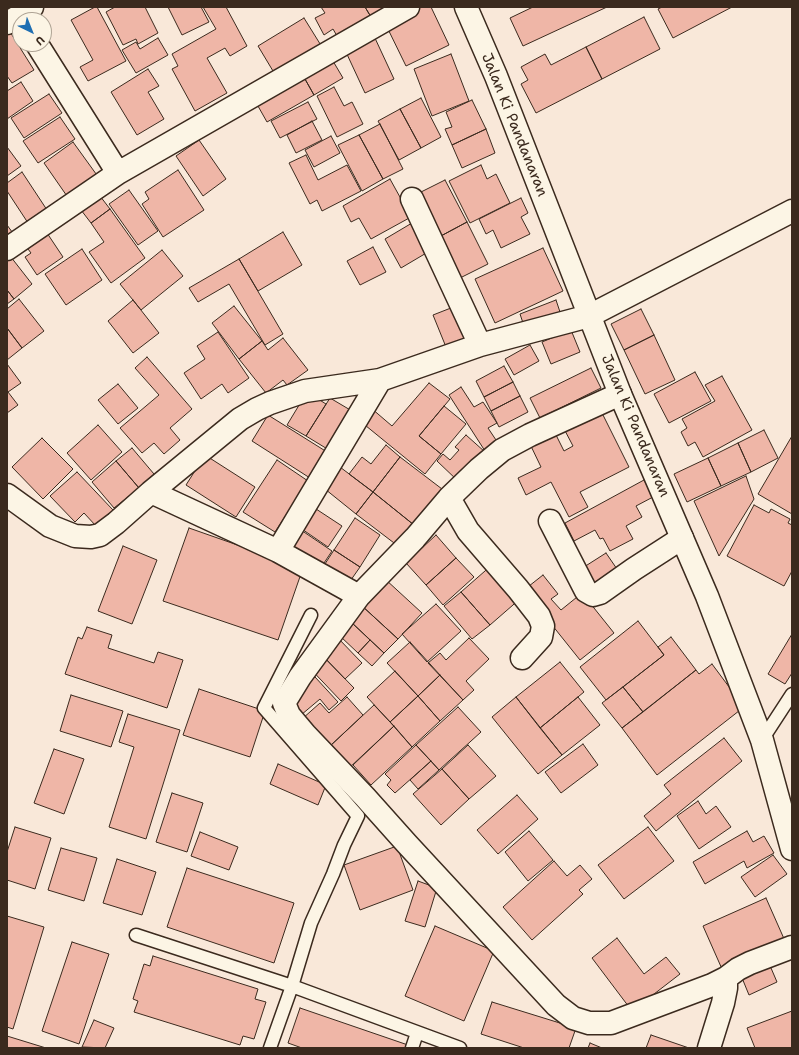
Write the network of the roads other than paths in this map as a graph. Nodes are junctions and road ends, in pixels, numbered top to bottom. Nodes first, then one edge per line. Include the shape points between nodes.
1 (408, 7) edge
2 (466, 7) edge
3 (42, 52) edge
4 (118, 173) junction
5 (412, 199) dead end
6 (792, 211) edge
7 (7, 249) edge
8 (588, 316) junction
9 (480, 345) junction
10 (380, 380) junction
11 (620, 394) junction
12 (151, 492) junction
13 (7, 495) edge
14 (449, 498) junction
15 (550, 521) dead end
16 (682, 538) junction
17 (278, 551) junction
18 (359, 596) junction
19 (311, 615) dead end
20 (522, 658) dead end
21 (792, 694) edge
22 (762, 740) junction
23 (792, 849) edge
24 (136, 936) dead end
25 (792, 947) edge
26 (726, 978) junction
27 (292, 986) junction
28 (418, 1033) junction
29 (270, 1048) edge
30 (412, 1048) edge
31 (460, 1048) edge
32 (709, 1048) edge

1 - 4 street
2 - 8 street, Jalan Ki Pandanaran via 496,76
3 - 4 street
4 - 7 street
5 - 9 street
6 - 8 street
8 - 9 street
8 - 11 street, Jalan Ki Pandanaran
9 - 10 street
10 - 12 street via 305,391 257,409 240,419
10 - 17 street
11 - 14 street via 502,450
11 - 16 street, Jalan Ki Pandanaran
12 - 13 street via 116,523 100,535 91,537 75,536 50,526
12 - 17 street
14 - 18 street via 415,538
14 - 20 street via 468,531 518,588 543,626 541,637
15 - 16 street via 586,591 593,595 600,593
16 - 22 street, Jalan Ki Pandanaran
17 - 18 street
18 - 26 street via 284,703 289,715 556,1005 573,1018 589,1023 611,1023
19 - 27 lane via 264,708 358,816 311,923
21 - 22 lane
22 - 23 street, Jalan Ki Pandanaran
24 - 27 lane
25 - 26 street via 750,963
26 - 32 street via 723,1003
27 - 28 lane
27 - 29 lane
28 - 30 lane
28 - 31 lane

